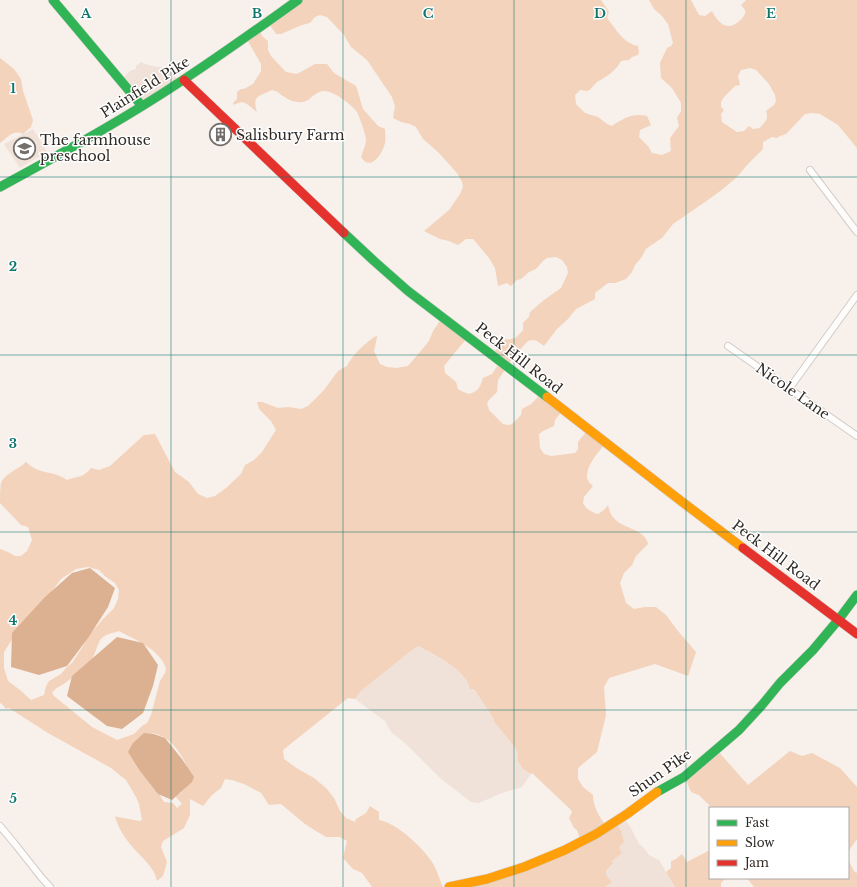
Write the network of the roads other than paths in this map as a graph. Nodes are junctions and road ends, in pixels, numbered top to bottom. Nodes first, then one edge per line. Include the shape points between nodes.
1 (53, 0) edge
2 (298, 0) edge
3 (184, 80) junction
4 (142, 106) junction
5 (810, 170) dead end
6 (0, 187) edge
7 (857, 232) edge
8 (857, 295) edge
9 (728, 346) dead end
10 (789, 389) junction
11 (857, 436) edge
12 (857, 595) edge
13 (839, 620) junction
14 (857, 634) edge
15 (0, 826) edge
16 (50, 887) edge
17 (448, 887) edge

1 - 4 street
2 - 3 street, Plainfield Pike
3 - 4 street, Plainfield Pike
3 - 13 street, Peck Hill Road via 408,291
4 - 6 street, Plainfield Pike
5 - 7 street
8 - 10 street
9 - 10 street, Nicole Lane
10 - 11 street, Nicole Lane
12 - 13 street, Shun Pike
13 - 14 street, Peck Hill Road
13 - 17 street, Shun Pike via 739,730 684,777 655,793 596,834 565,850 524,867
15 - 16 street

